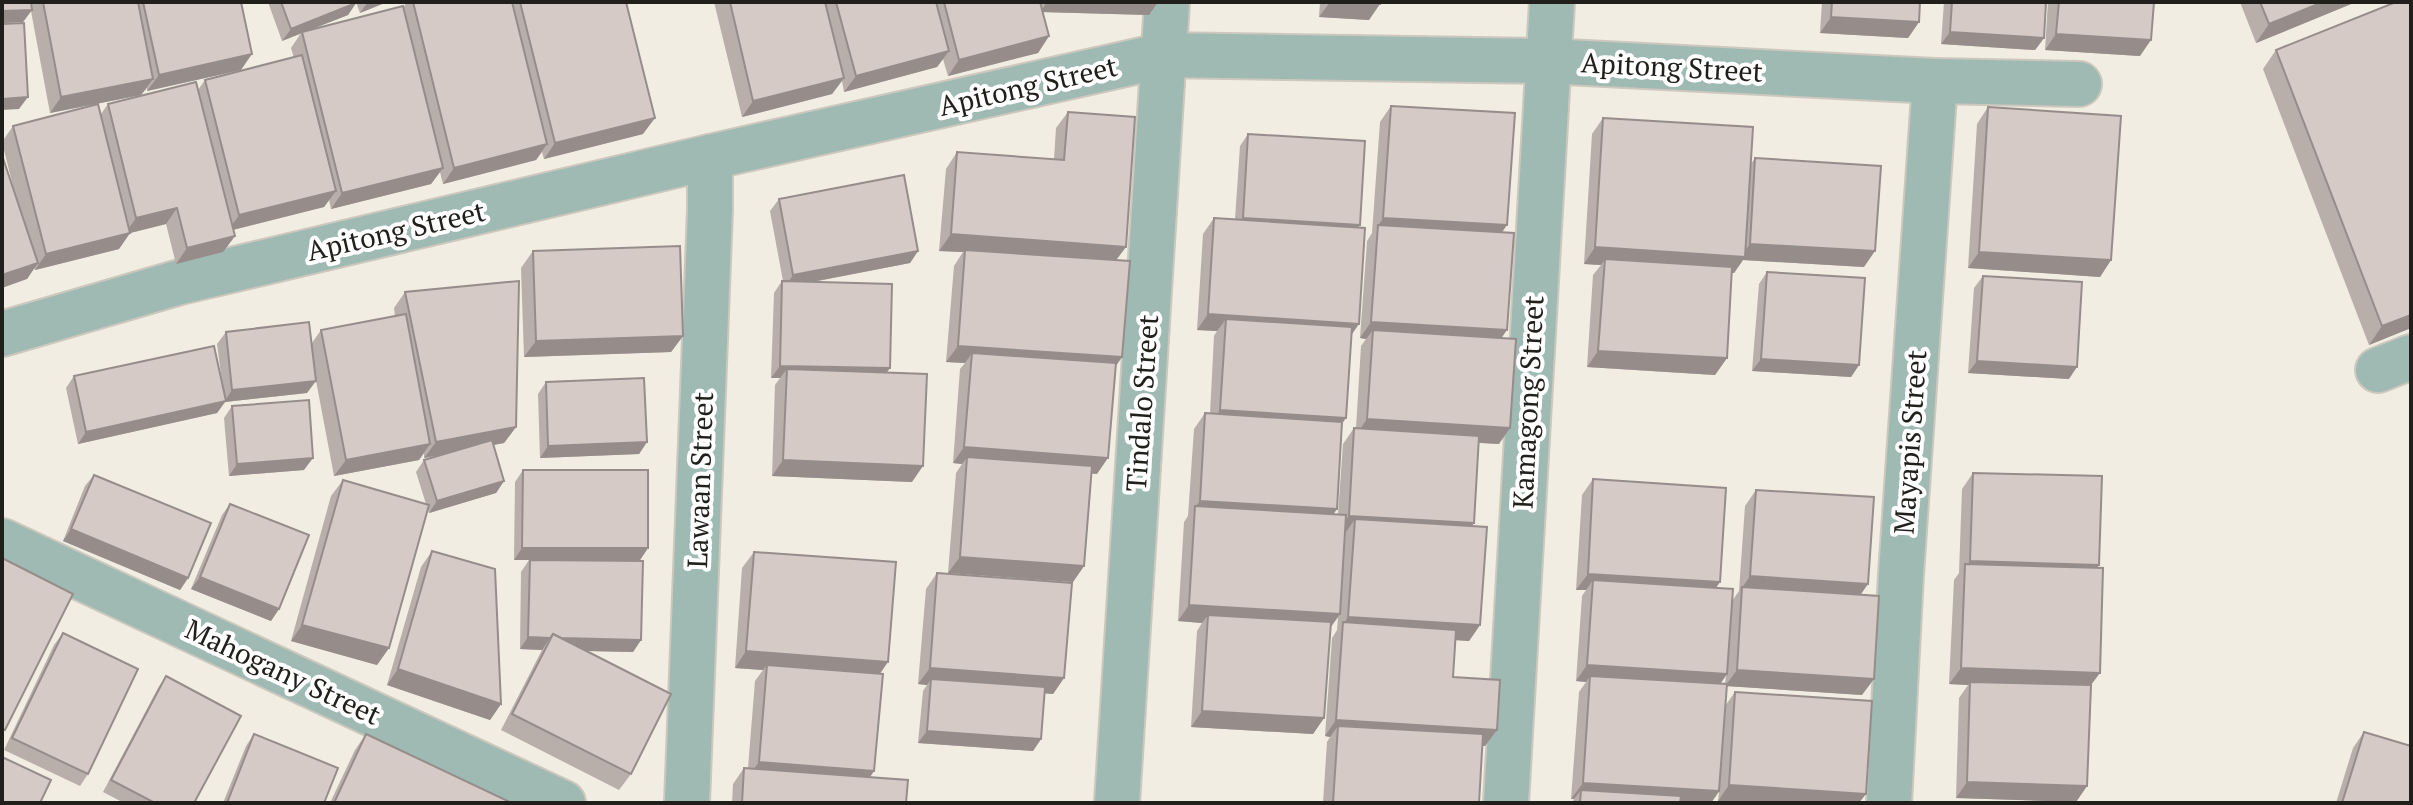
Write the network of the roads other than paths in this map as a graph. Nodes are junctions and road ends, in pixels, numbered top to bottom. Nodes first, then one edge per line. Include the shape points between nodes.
1 (1167, 2) edge
2 (1552, 2) edge
3 (1165, 55) junction
4 (1547, 61) junction
5 (1935, 81) junction
6 (2079, 84) dead end
7 (710, 157) junction
8 (2, 334) edge
9 (2, 541) edge
10 (563, 803) edge
11 (687, 803) edge
12 (1117, 803) edge
13 (1506, 803) edge
14 (1889, 803) edge

1 - 3 street, Tindalo Street
2 - 4 street, Kamagong Street
3 - 4 street, Apitong Street
3 - 7 street, Apitong Street
3 - 12 street, Tindalo Street
4 - 5 street, Apitong Street
4 - 13 street, Kamagong Street
5 - 6 street, Apitong Street
5 - 14 street, Mayapis Street
7 - 8 street, Apitong Street via 180,282
7 - 11 street, Lawaan Street
9 - 10 street, Mahogany Street

